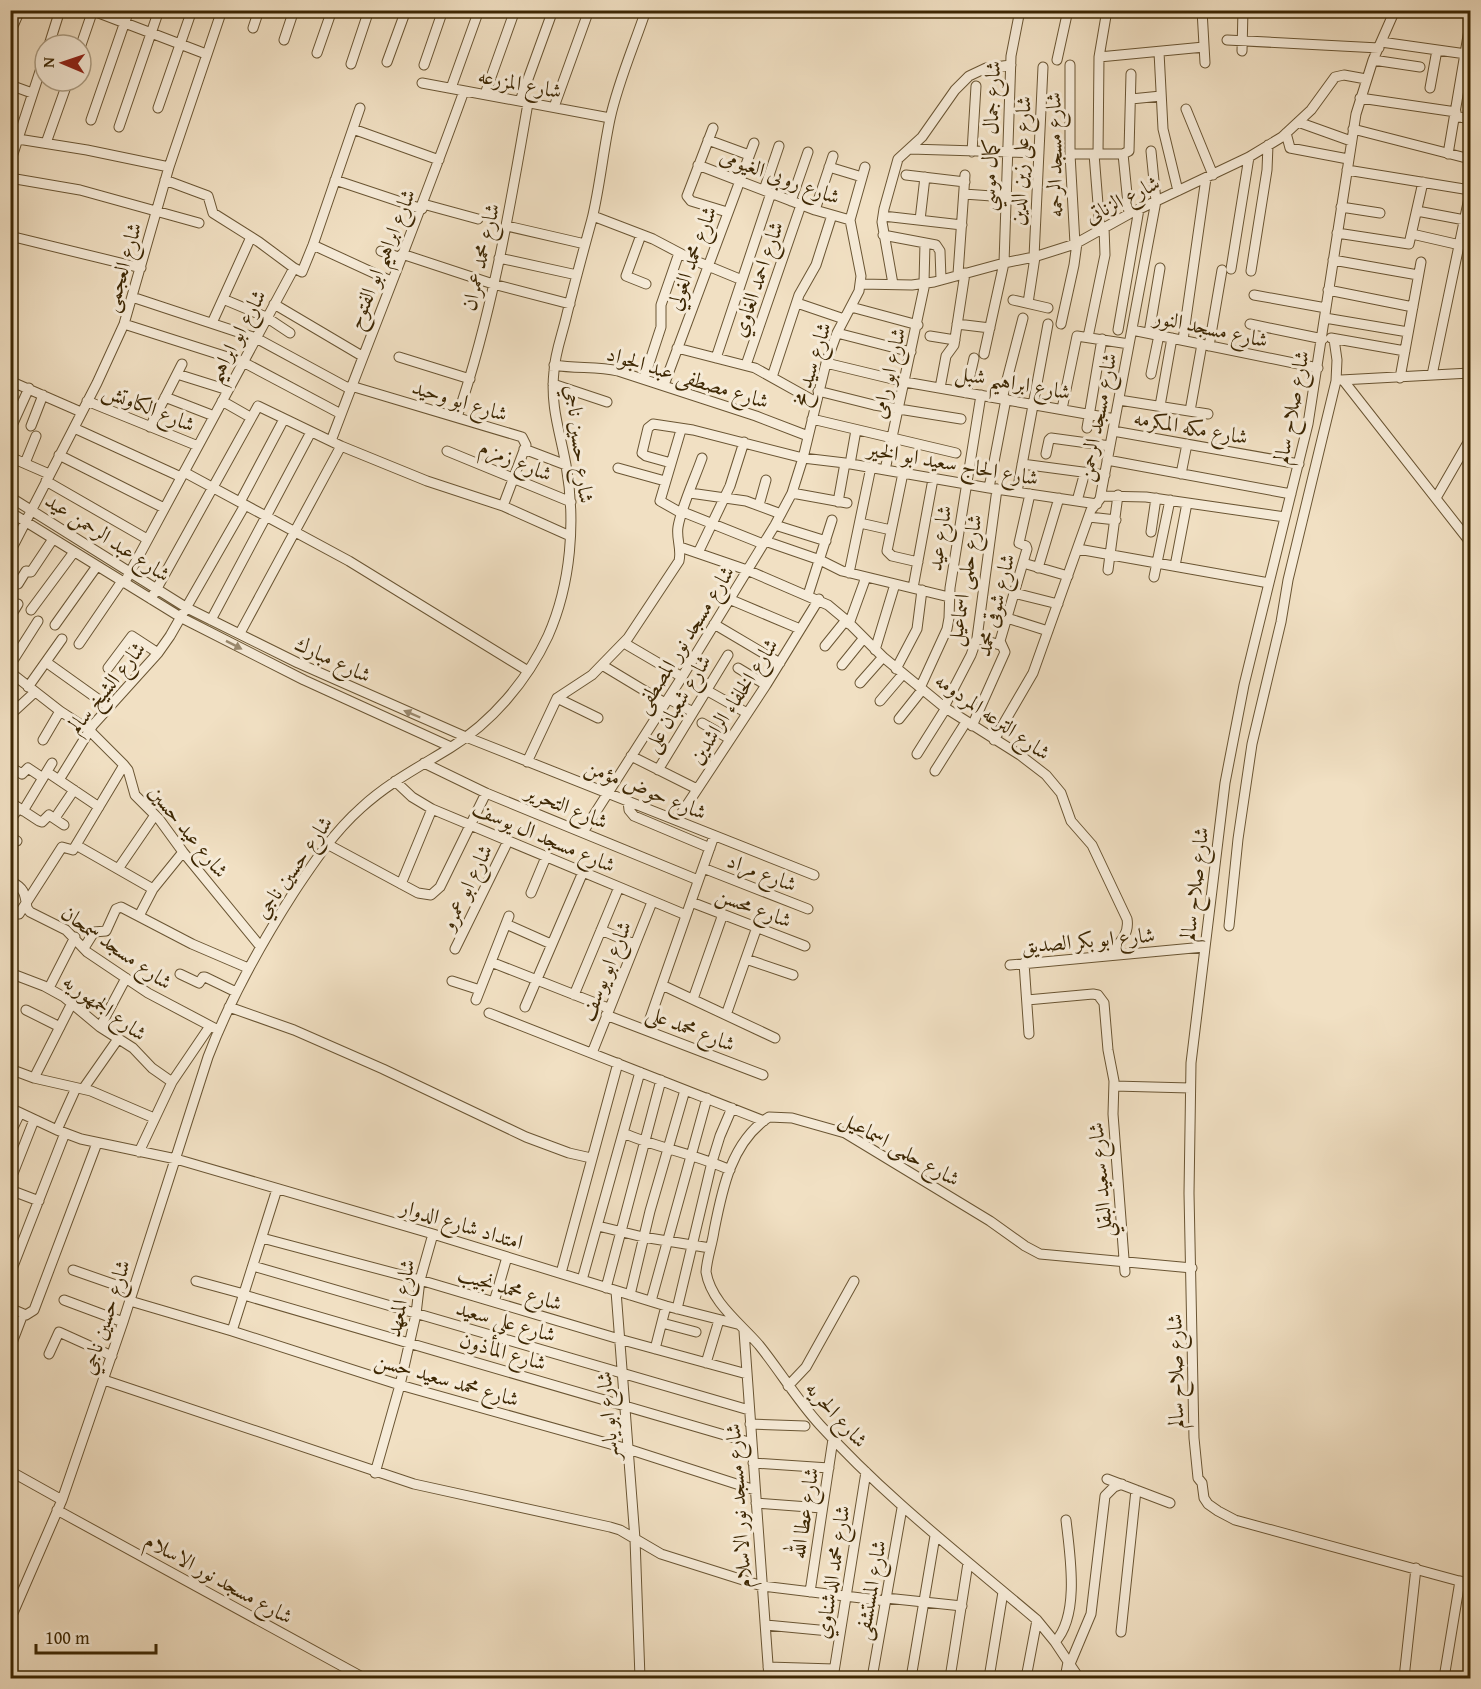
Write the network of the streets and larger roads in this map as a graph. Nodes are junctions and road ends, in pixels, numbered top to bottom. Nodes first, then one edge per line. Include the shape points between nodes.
1 (20, 10) edge
2 (60, 10) edge
3 (129, 10) edge
4 (159, 10) edge
5 (192, 10) edge
6 (222, 10) edge
7 (259, 10) edge
8 (294, 10) edge
9 (332, 10) edge
10 (369, 10) edge
11 (406, 10) edge
12 (443, 10) edge
13 (479, 10) edge
14 (515, 10) edge
15 (553, 10) edge
16 (589, 10) edge
17 (646, 10) edge
18 (1020, 10) edge
19 (1068, 10) edge
20 (1107, 10) edge
21 (1202, 10) edge
22 (1243, 10) edge
23 (1395, 10) edge
24 (92, 11) edge
25 (124, 23) junction
26 (1470, 24) edge
27 (253, 28) dead end
28 (10, 33) edge
29 (53, 33) edge
30 (85, 33) edge
31 (151, 33) junction
32 (284, 40) dead end
33 (1227, 40) dead end
34 (1242, 41) junction
35 (180, 44) junction
36 (1380, 45) junction
37 (1204, 47) junction
38 (1437, 50) junction
39 (1242, 51) dead end
40 (1159, 52) junction
41 (317, 53) dead end
42 (206, 54) junction
43 (1466, 54) junction
44 (1099, 57) junction
45 (1057, 60) dead end
46 (1373, 60) junction
47 (387, 62) dead end
48 (1205, 63) dead end
49 (351, 64) dead end
50 (424, 64) dead end
51 (1011, 65) junction
52 (1070, 65) dead end
53 (1043, 67) dead end
54 (1420, 67) dead end
55 (1131, 74) dead end
56 (1366, 79) junction
57 (422, 83) dead end
58 (10, 85) edge
59 (976, 86) dead end
60 (452, 88) junction
61 (1430, 88) dead end
62 (33, 90) edge
63 (464, 91) junction
64 (32, 93) junction
65 (64, 93) edge
66 (485, 94) junction
67 (1161, 96) junction
68 (1360, 98) junction
69 (1131, 99) junction
70 (524, 102) junction
71 (554, 107) junction
72 (158, 108) dead end
73 (360, 108) dead end
74 (1185, 109) dead end
75 (1456, 114) junction
76 (610, 118) junction
77 (1470, 119) edge
78 (91, 120) dead end
79 (1298, 122) junction
80 (118, 127) dead end
81 (713, 128) dead end
82 (353, 129) junction
83 (1353, 129) junction
84 (1286, 133) junction
85 (18, 140) junction
86 (708, 140) junction
87 (1351, 141) junction
88 (46, 143) junction
89 (754, 143) dead end
90 (1268, 145) junction
91 (779, 146) dead end
92 (910, 149) junction
93 (1151, 151) dead end
94 (808, 152) dead end
95 (972, 152) junction
96 (1008, 153) junction
97 (1039, 153) junction
98 (1070, 154) junction
99 (1096, 154) junction
100 (1123, 154) junction
101 (1448, 154) junction
102 (749, 155) junction
103 (833, 156) dead end
104 (1249, 157) junction
105 (1348, 159) junction
106 (1470, 159) edge
107 (439, 160) junction
108 (10, 164) edge
109 (698, 165) junction
110 (829, 167) junction
111 (865, 167) dead end
112 (169, 168) junction
113 (1347, 170) junction
114 (906, 175) dead end
115 (1210, 176) junction
116 (862, 177) junction
117 (925, 177) junction
118 (10, 178) edge
119 (165, 180) junction
120 (336, 180) junction
121 (739, 181) junction
122 (1423, 182) junction
123 (1178, 191) junction
124 (768, 192) junction
125 (1470, 192) edge
126 (964, 194) junction
127 (1006, 197) junction
128 (791, 201) junction
129 (1156, 201) junction
130 (801, 204) junction
131 (423, 206) junction
132 (1341, 207) junction
133 (1139, 209) junction
134 (815, 210) junction
135 (157, 211) junction
136 (1417, 211) junction
137 (727, 212) junction
138 (1380, 213) dead end
139 (1129, 214) junction
140 (832, 215) junction
141 (593, 216) junction
142 (883, 216) junction
143 (478, 219) dead end
144 (850, 220) junction
145 (920, 220) junction
146 (1468, 221) edge
147 (199, 223) dead end
148 (962, 225) junction
149 (507, 226) junction
150 (1102, 228) junction
151 (1337, 233) junction
152 (641, 235) junction
153 (883, 235) junction
154 (10, 236) edge
155 (251, 237) junction
156 (1411, 238) junction
157 (925, 243) junction
158 (1076, 243) junction
159 (313, 244) junction
160 (585, 244) junction
161 (1460, 245) junction
162 (381, 251) dead end
163 (679, 253) junction
164 (401, 256) junction
165 (1035, 257) junction
166 (500, 258) junction
167 (1333, 260) junction
168 (1421, 262) dead end
169 (1004, 263) junction
170 (707, 266) junction
171 (141, 268) junction
172 (294, 268) junction
173 (1160, 268) dead end
174 (1251, 271) dead end
175 (962, 274) junction
176 (577, 275) junction
177 (1419, 275) junction
178 (941, 279) junction
179 (742, 280) junction
180 (391, 281) junction
181 (924, 283) junction
182 (493, 284) junction
183 (646, 284) dead end
184 (860, 284) junction
185 (893, 284) junction
186 (1328, 290) junction
187 (1254, 295) dead end
188 (132, 297) junction
189 (223, 299) junction
190 (1013, 300) dead end
191 (797, 303) junction
192 (1028, 303) junction
193 (274, 304) junction
194 (570, 304) junction
195 (851, 307) junction
196 (1413, 307) junction
197 (1048, 308) dead end
198 (1326, 308) junction
199 (267, 317) junction
200 (1023, 318) dead end
201 (1325, 318) junction
202 (844, 319) junction
203 (212, 323) junction
204 (124, 324) junction
205 (957, 324) junction
206 (1048, 324) dead end
207 (1061, 324) dead end
208 (1250, 324) dead end
209 (918, 325) junction
210 (990, 328) junction
211 (1118, 330) dead end
212 (1132, 330) junction
213 (1408, 332) junction
214 (290, 333) dead end
215 (837, 333) junction
216 (1149, 333) junction
217 (1160, 335) junction
218 (930, 336) dead end
219 (1088, 337) junction
220 (256, 338) junction
221 (1172, 338) junction
222 (1323, 338) junction
223 (1102, 339) junction
224 (1334, 339) junction
225 (954, 340) junction
226 (1183, 340) junction
227 (1130, 344) junction
228 (1205, 345) junction
229 (677, 348) junction
230 (1405, 351) junction
231 (911, 352) junction
232 (984, 354) dead end
233 (362, 356) junction
234 (399, 357) dead end
235 (716, 358) junction
236 (975, 358) dead end
237 (243, 362) junction
238 (826, 363) junction
239 (182, 364) dead end
240 (554, 365) junction
241 (746, 365) junction
242 (1318, 368) junction
243 (1470, 373) edge
244 (177, 374) junction
245 (1151, 374) dead end
246 (1432, 375) junction
247 (772, 377) junction
248 (470, 378) junction
249 (1400, 378) junction
250 (644, 379) junction
251 (1340, 380) junction
252 (10, 381) edge
253 (905, 382) junction
254 (553, 384) junction
255 (664, 385) junction
256 (29, 388) junction
257 (350, 388) junction
258 (940, 388) junction
259 (228, 390) junction
260 (818, 391) junction
261 (966, 393) junction
262 (43, 395) junction
263 (981, 395) junction
264 (165, 397) junction
265 (1004, 399) junction
266 (1119, 400) junction
267 (87, 401) junction
268 (222, 401) junction
269 (607, 402) dead end
270 (816, 402) junction
271 (1033, 404) junction
272 (1160, 406) junction
273 (899, 409) junction
274 (1062, 409) junction
275 (1190, 411) junction
276 (81, 412) junction
277 (341, 414) junction
278 (1089, 414) junction
279 (1208, 414) dead end
280 (214, 416) junction
281 (250, 417) junction
282 (457, 417) junction
283 (284, 418) junction
284 (1115, 418) junction
285 (812, 419) junction
286 (962, 419) dead end
287 (31, 426) dead end
288 (150, 427) junction
289 (74, 428) junction
290 (1087, 428) dead end
291 (10, 430) edge
292 (681, 430) junction
293 (856, 430) junction
294 (1113, 431) junction
295 (311, 432) junction
296 (36, 436) dead end
297 (808, 436) junction
298 (892, 438) junction
299 (1470, 439) edge
300 (331, 441) junction
301 (744, 442) junction
302 (1187, 444) junction
303 (198, 446) junction
304 (341, 446) junction
305 (1110, 446) junction
306 (524, 449) junction
307 (447, 451) dead end
308 (956, 453) dead end
309 (1046, 454) dead end
310 (59, 455) junction
311 (10, 457) edge
312 (702, 458) dead end
313 (803, 458) junction
314 (1107, 460) junction
315 (25, 463) junction
316 (671, 463) junction
317 (848, 463) junction
318 (1022, 464) junction
319 (1299, 464) junction
320 (566, 465) junction
321 (618, 468) dead end
322 (872, 468) junction
323 (885, 470) junction
324 (1085, 472) junction
325 (903, 473) junction
326 (1181, 474) junction
327 (182, 475) junction
328 (1105, 475) junction
329 (47, 477) junction
330 (513, 478) junction
331 (933, 479) junction
332 (766, 480) dead end
333 (665, 481) junction
334 (966, 484) junction
335 (212, 487) junction
336 (993, 489) junction
337 (1017, 492) junction
338 (690, 493) junction
339 (792, 493) junction
340 (1030, 494) junction
341 (1291, 494) junction
342 (1119, 495) junction
343 (10, 497) edge
344 (724, 498) junction
345 (1059, 498) junction
346 (1156, 498) junction
347 (1436, 498) junction
348 (1099, 500) junction
349 (1077, 501) junction
350 (1170, 501) junction
351 (571, 502) junction
352 (1187, 503) junction
353 (242, 504) junction
354 (759, 505) junction
355 (503, 506) junction
356 (164, 508) junction
357 (31, 509) junction
358 (10, 512) edge
359 (683, 513) junction
360 (781, 514) junction
361 (267, 517) junction
362 (1089, 517) junction
363 (1285, 517) junction
364 (832, 520) dead end
365 (1116, 520) junction
366 (26, 522) junction
367 (860, 523) junction
368 (712, 524) junction
369 (776, 525) junction
370 (891, 530) junction
371 (296, 532) junction
372 (1151, 532) dead end
373 (570, 536) junction
374 (53, 539) junction
375 (147, 539) junction
376 (826, 541) junction
377 (764, 542) junction
378 (1470, 542) edge
379 (680, 547) junction
380 (1078, 549) junction
381 (10, 552) edge
382 (74, 552) junction
383 (698, 553) junction
384 (1110, 555) junction
385 (820, 560) junction
386 (918, 562) junction
387 (1157, 563) junction
388 (1023, 564) junction
389 (97, 566) junction
390 (1175, 567) junction
391 (1038, 568) junction
392 (747, 570) junction
393 (1108, 570) dead end
394 (130, 573) junction
395 (849, 573) junction
396 (1068, 576) junction
397 (866, 577) junction
398 (1154, 577) dead end
399 (123, 582) junction
400 (1269, 583) junction
401 (18, 584) dead end
402 (896, 584) junction
403 (918, 589) junction
404 (157, 590) junction
405 (1014, 593) junction
406 (808, 595) junction
407 (949, 597) junction
408 (151, 599) junction
409 (729, 599) junction
410 (819, 599) junction
411 (18, 604) dead end
412 (1058, 604) junction
413 (187, 608) junction
414 (32, 610) dead end
415 (10, 616) edge
416 (182, 618) junction
417 (1007, 618) junction
418 (211, 620) junction
419 (38, 621) dead end
420 (848, 622) junction
421 (714, 624) junction
422 (55, 625) dead end
423 (800, 629) junction
424 (1048, 631) junction
425 (240, 633) junction
426 (977, 638) junction
427 (62, 639) dead end
428 (863, 639) junction
429 (624, 643) junction
430 (79, 644) dead end
431 (1000, 645) junction
432 (825, 646) dead end
433 (158, 653) junction
434 (879, 654) junction
435 (728, 655) dead end
436 (46, 662) junction
437 (780, 663) junction
438 (10, 665) edge
439 (602, 665) junction
440 (842, 665) dead end
441 (108, 668) dead end
442 (738, 668) dead end
443 (528, 671) junction
444 (900, 671) junction
445 (10, 672) edge
446 (322, 674) junction
447 (682, 677) junction
448 (860, 682) dead end
449 (766, 685) junction
450 (316, 686) junction
451 (31, 689) junction
452 (921, 689) junction
453 (706, 690) junction
454 (557, 698) junction
455 (880, 700) dead end
456 (667, 701) junction
457 (110, 707) junction
458 (945, 708) junction
459 (60, 711) junction
460 (693, 712) junction
461 (747, 713) junction
462 (10, 715) edge
463 (598, 718) dead end
464 (899, 719) dead end
465 (702, 723) dead end
466 (969, 724) junction
467 (89, 730) junction
468 (466, 737) junction
469 (730, 739) junction
470 (43, 740) dead end
471 (994, 740) junction
472 (451, 747) junction
473 (917, 754) dead end
474 (631, 756) junction
475 (527, 762) junction
476 (423, 763) junction
477 (124, 765) junction
478 (10, 767) edge
479 (658, 770) junction
480 (47, 771) junction
481 (935, 771) dead end
482 (59, 780) junction
483 (394, 781) junction
484 (697, 789) junction
485 (74, 790) junction
486 (486, 793) junction
487 (607, 793) junction
488 (628, 801) junction
489 (10, 802) edge
490 (99, 807) junction
491 (21, 809) junction
492 (432, 809) junction
493 (154, 815) junction
494 (55, 818) junction
495 (10, 820) edge
496 (676, 820) junction
497 (64, 825) dead end
498 (471, 825) junction
499 (583, 832) junction
500 (714, 836) junction
501 (508, 842) junction
502 (327, 844) junction
503 (76, 845) junction
504 (710, 848) junction
505 (183, 852) junction
506 (546, 857) junction
507 (703, 868) junction
508 (118, 869) junction
509 (583, 872) junction
510 (814, 875) dead end
511 (698, 880) junction
512 (10, 881) edge
513 (401, 884) junction
514 (619, 887) junction
515 (153, 889) junction
516 (531, 893) dead end
517 (652, 902) junction
518 (691, 902) junction
519 (26, 903) junction
520 (808, 909) dead end
521 (10, 912) edge
522 (723, 914) junction
523 (686, 915) junction
524 (138, 916) junction
525 (1229, 926) dead end
526 (757, 927) junction
527 (601, 930) junction
528 (75, 937) junction
529 (551, 944) junction
530 (634, 944) junction
531 (260, 946) junction
532 (805, 946) dead end
533 (1204, 947) junction
534 (84, 948) junction
535 (455, 949) dead end
536 (1107, 956) junction
537 (746, 959) junction
538 (491, 962) junction
539 (1024, 963) junction
540 (1010, 964) dead end
541 (248, 968) junction
542 (10, 973) edge
543 (180, 974) dead end
544 (793, 975) dead end
545 (126, 978) junction
546 (537, 980) junction
547 (452, 981) dead end
548 (662, 985) junction
549 (49, 988) junction
550 (480, 990) junction
551 (236, 992) junction
552 (574, 995) junction
553 (693, 999) junction
554 (476, 1000) dead end
555 (1027, 1000) junction
556 (72, 1003) junction
557 (525, 1006) dead end
558 (229, 1007) junction
559 (26, 1010) dead end
560 (607, 1012) junction
561 (489, 1013) dead end
562 (726, 1015) junction
563 (100, 1027) junction
564 (60, 1028) junction
565 (214, 1028) junction
566 (646, 1030) junction
567 (1029, 1034) dead end
568 (775, 1038) dead end
569 (118, 1039) junction
570 (592, 1053) junction
571 (618, 1063) junction
572 (10, 1069) edge
573 (640, 1072) junction
574 (763, 1076) dead end
575 (34, 1078) junction
576 (661, 1080) junction
577 (172, 1082) junction
578 (1114, 1086) junction
579 (1190, 1088) junction
580 (80, 1089) junction
581 (685, 1090) junction
582 (707, 1098) junction
583 (10, 1108) edge
584 (732, 1108) junction
585 (20, 1113) junction
586 (154, 1118) junction
587 (33, 1120) junction
588 (764, 1120) junction
589 (61, 1132) junction
590 (623, 1133) junction
591 (10, 1134) edge
592 (97, 1143) junction
593 (645, 1143) junction
594 (668, 1149) junction
595 (139, 1152) junction
596 (692, 1154) junction
597 (591, 1158) junction
598 (177, 1159) junction
599 (712, 1162) junction
600 (730, 1170) junction
601 (10, 1181) edge
602 (277, 1189) junction
603 (10, 1190) edge
604 (39, 1201) junction
605 (598, 1226) junction
606 (621, 1232) junction
607 (433, 1234) junction
608 (644, 1237) junction
609 (262, 1238) junction
610 (668, 1241) junction
611 (692, 1245) junction
612 (711, 1248) junction
613 (507, 1257) junction
614 (253, 1266) junction
615 (1125, 1267) junction
616 (1192, 1268) junction
617 (73, 1270) dead end
618 (10, 1274) edge
619 (561, 1274) junction
620 (420, 1280) junction
621 (582, 1280) junction
622 (196, 1281) dead end
623 (854, 1281) dead end
624 (606, 1287) junction
625 (133, 1291) junction
626 (616, 1291) junction
627 (244, 1294) junction
628 (630, 1295) junction
629 (64, 1300) dead end
630 (130, 1301) junction
631 (651, 1301) junction
632 (494, 1302) junction
633 (666, 1306) junction
634 (10, 1308) edge
635 (677, 1309) junction
636 (23, 1314) junction
637 (416, 1314) junction
638 (719, 1320) junction
639 (123, 1322) junction
640 (662, 1323) junction
641 (740, 1327) junction
642 (232, 1331) junction
643 (696, 1332) dead end
644 (619, 1340) junction
645 (410, 1343) junction
646 (10, 1348) edge
647 (655, 1349) junction
648 (49, 1354) dead end
649 (112, 1356) junction
650 (706, 1363) junction
651 (622, 1373) junction
652 (747, 1374) junction
653 (104, 1380) junction
654 (400, 1385) junction
655 (788, 1386) junction
656 (624, 1405) junction
657 (749, 1410) junction
658 (750, 1424) junction
659 (805, 1426) dead end
660 (833, 1439) junction
661 (752, 1443) junction
662 (628, 1449) junction
663 (753, 1463) junction
664 (829, 1468) junction
665 (10, 1471) edge
666 (866, 1472) junction
667 (375, 1473) junction
668 (1107, 1479) dead end
669 (1122, 1485) junction
670 (755, 1490) junction
671 (1136, 1490) junction
672 (62, 1500) junction
673 (756, 1503) junction
674 (1170, 1503) dead end
675 (822, 1508) junction
676 (902, 1508) junction
677 (57, 1510) junction
678 (1066, 1520) dead end
679 (935, 1536) junction
680 (636, 1539) junction
681 (968, 1563) junction
682 (1416, 1568) junction
683 (1460, 1581) junction
684 (1470, 1584) edge
685 (762, 1586) junction
686 (810, 1592) junction
687 (1004, 1592) junction
688 (846, 1596) junction
689 (886, 1599) junction
690 (924, 1602) junction
691 (962, 1606) junction
692 (10, 1620) edge
693 (1037, 1620) junction
694 (766, 1625) junction
695 (840, 1632) junction
696 (1121, 1632) dead end
697 (1055, 1642) junction
698 (1069, 1663) junction
699 (768, 1667) junction
700 (834, 1674) edge
701 (364, 1678) edge
702 (640, 1678) edge
703 (769, 1678) edge
704 (872, 1678) edge
705 (911, 1678) edge
706 (950, 1678) edge
707 (989, 1678) edge
708 (1026, 1678) edge
709 (1065, 1678) edge
710 (1079, 1678) edge
711 (1404, 1678) edge
712 (1444, 1678) edge

1 - 28 street
2 - 29 street
3 - 25 street
4 - 31 street
5 - 35 street
6 - 42 street, شارع العجمى
7 - 27 street
8 - 32 street
9 - 41 street
10 - 49 street
11 - 47 street
12 - 50 street
13 - 60 street
14 - 66 street
15 - 70 street, شارع محمد عمران
16 - 71 street
17 - 76 street, شارع حسين ناجي
18 - 51 street, شارع جمال كمال موسي
19 - 45 street
20 - 44 street
21 - 37 street
22 - 34 street
23 - 36 street, شارع صلاح سالم
24 - 25 street
24 - 30 street
25 - 31 street
25 - 78 street
26 - 43 street
31 - 35 street
31 - 80 street
33 - 34 street
34 - 36 street
34 - 39 street
35 - 42 street
35 - 72 street
36 - 38 street
36 - 46 street, شارع صلاح سالم
37 - 40 street
37 - 48 street
38 - 43 street
38 - 61 street
40 - 44 street
40 - 67 street
42 - 112 street, شارع العجمى
43 - 75 street
44 - 99 street
46 - 54 street
46 - 56 street, شارع صلاح سالم
51 - 92 street via 986,68 969,76
51 - 96 street, شارع جمال كمال موسي
52 - 98 street, شارع مسجد الرحمه
53 - 97 street, شارع على زين الدين
55 - 69 street
56 - 68 street, شارع صلاح سالم
56 - 79 street, شارع الزناتى via 1335,77
57 - 60 street, شارع المزرعه
58 - 64 street
59 - 95 street
60 - 63 street, شارع المزرعه
62 - 64 street
63 - 66 street, شارع المزرعه
63 - 107 street, شارع ابراهيم ابو الفتوح
64 - 85 street
65 - 88 street
66 - 70 street, شارع المزرعه
67 - 69 street
67 - 123 street via 1163,129
68 - 75 street
68 - 83 street, شارع صلاح سالم
69 - 100 street via 1130,147
70 - 71 street, شارع المزرعه
70 - 149 street, شارع محمد عمران
71 - 76 street, شارع المزرعه
73 - 82 street, شارع ابو ابراهيم
74 - 115 street
75 - 77 street
75 - 101 street
76 - 141 street, شارع حسين ناجي
79 - 84 street, شارع الزناتى
79 - 87 street
81 - 86 street
82 - 107 street
82 - 120 street, شارع ابو ابراهيم
83 - 87 street, شارع صلاح سالم
83 - 101 street
84 - 90 street, شارع الزناتى
84 - 105 street via 1290,148
85 - 88 street
85 - 108 street
86 - 102 street
86 - 109 street
87 - 105 street, شارع صلاح سالم
88 - 112 street
89 - 102 street, شارع محمد الغولي
90 - 104 street, شارع الزناتى
90 - 174 street
91 - 124 street
92 - 95 street
92 - 142 street via 896,165
93 - 129 street, شارع مسجد الرحمن
94 - 128 street
95 - 96 street
96 - 97 street
96 - 127 street, شارع جمال كمال موسي
97 - 165 street, شارع على زين الدين
98 - 99 street
98 - 158 street, شارع مسجد الرحمه
99 - 100 street
99 - 150 street
100 - 139 street
101 - 106 street
102 - 121 street, شارع محمد الغولي
103 - 110 street
104 - 115 street, شارع الزناتى
104 - 228 street via 1227,270
105 - 113 street, شارع صلاح سالم
107 - 131 street, شارع ابراهيم ابو الفتوح
109 - 121 street, شارع روبى الغيومى
109 - 137 street via 688,199
110 - 116 street
110 - 134 street
111 - 116 street
112 - 119 street, شارع العجمى
113 - 122 street
113 - 132 street, شارع صلاح سالم
114 - 117 street
115 - 123 street, شارع الزناتى
115 - 226 street
116 - 144 street
117 - 126 street via 965,178
117 - 145 street
118 - 135 street via 81,190
119 - 135 street, شارع العجمى
119 - 155 street via 208,196 213,213
120 - 131 street
120 - 159 street, شارع ابو ابراهيم
121 - 124 street, شارع روبى الغيومى
121 - 137 street, شارع محمد الغولي
122 - 125 street
122 - 136 street
123 - 129 street, شارع الزناتى
124 - 128 street, شارع روبى الغيومى
124 - 179 street
125 - 146 street
126 - 127 street
126 - 148 street
127 - 169 street, شارع جمال كمال موسي
128 - 130 street, شارع روبى الغيومى
129 - 133 street, شارع الزناتى
129 - 212 street, شارع مسجد الرحمن
130 - 134 street, شارع روبى الغيومى
130 - 241 street, شارع احمد الغاوي
131 - 143 street
131 - 164 street, شارع ابراهيم ابو الفتوح
132 - 138 street
132 - 151 street, شارع صلاح سالم
133 - 139 street, شارع الزناتى
133 - 211 street
134 - 140 street, شارع روبى الغيومى
135 - 147 street
135 - 171 street, شارع العجمى
136 - 146 street
136 - 156 street
137 - 170 street, شارع محمد الغولي
139 - 150 street, شارع الزناتى
140 - 144 street, شارع روبى الغيومى
140 - 191 street via 816,266
141 - 152 street
141 - 160 street, شارع حسين ناجي
142 - 145 street
142 - 153 street
144 - 184 street
145 - 148 street
146 - 161 street
148 - 175 street
149 - 160 street
149 - 166 street, شارع محمد عمران
150 - 158 street, شارع الزناتى
150 - 219 street via 1105,255
151 - 156 street
151 - 167 street, شارع صلاح سالم
152 - 163 street
152 - 183 street via 626,276
153 - 157 street
153 - 185 street
154 - 171 street
155 - 172 street
155 - 189 street
156 - 161 street
157 - 178 street via 939,247
157 - 181 street, شارع ابو رامى
158 - 165 street, شارع الزناتى
158 - 207 street, شارع مسجد الرحمه
159 - 172 street, شارع ابو ابراهيم via 304,271
159 - 180 street
160 - 176 street, شارع حسين ناجي
161 - 246 street
162 - 164 street
163 - 170 street
163 - 250 street via 661,304 661,327
164 - 180 street, شارع ابراهيم ابو الفتوح
164 - 182 street
165 - 169 street, شارع الزناتى
165 - 192 street, شارع على زين الدين
166 - 176 street
166 - 182 street, شارع محمد عمران
167 - 177 street
167 - 186 street, شارع صلاح سالم
168 - 177 street
169 - 175 street, شارع الزناتى
169 - 210 street, شارع جمال كمال موسي
170 - 179 street
170 - 229 street, شارع محمد الغولي
171 - 188 street, شارع العجمى
172 - 193 street, شارع ابو ابراهيم
173 - 216 street
175 - 178 street, شارع الزناتى
175 - 205 street
176 - 194 street, شارع حسين ناجي
177 - 196 street
178 - 181 street, شارع الزناتى
179 - 235 street
180 - 233 street, شارع ابراهيم ابو الفتوح
181 - 185 street, شارع الزناتى
181 - 209 street, شارع ابو رامى
182 - 194 street
182 - 248 street, شارع محمد عمران
184 - 185 street, شارع الزناتى
184 - 195 street, شارع سيد مخ
186 - 196 street
186 - 198 street, شارع صلاح سالم
187 - 198 street
188 - 203 street, شارع ابو وحيد
188 - 204 street, شارع العجمى
189 - 199 street
189 - 203 street
190 - 192 street
191 - 202 street
191 - 247 street
192 - 197 street
193 - 199 street, شارع ابو ابراهيم
193 - 233 street
194 - 240 street, شارع حسين ناجي
195 - 202 street, شارع سيد مخ
195 - 209 street
196 - 213 street
198 - 201 street, شارع صلاح سالم
199 - 214 street
199 - 220 street, شارع ابو ابراهيم
200 - 265 street, شارع حلمى اسماعيل
201 - 213 street
201 - 222 street, شارع صلاح سالم
202 - 215 street, شارع سيد مخ
203 - 220 street, شارع ابو وحيد
204 - 237 street
204 - 267 street, شارع العجمى
205 - 210 street
205 - 225 street
206 - 271 street
208 - 222 street
209 - 231 street, شارع ابو رامى
210 - 232 street, شارع جمال كمال موسي
212 - 216 street, شارع مسجد النور
212 - 227 street, شارع مسجد الرحمن
213 - 230 street
215 - 231 street
215 - 238 street, شارع سيد مخ
216 - 217 street, شارع مسجد النور
217 - 221 street, شارع مسجد النور
217 - 245 street
218 - 225 street
219 - 223 street
219 - 274 street via 1076,336
220 - 237 street, شارع ابو ابراهيم
220 - 257 street, شارع ابو وحيد
221 - 226 street, شارع مسجد النور
221 - 272 street
222 - 224 street
222 - 242 street, شارع صلاح سالم
223 - 227 street
223 - 278 street
224 - 230 street
224 - 251 street
225 - 258 street via 946,356
226 - 228 street, شارع مسجد النور
227 - 266 street, شارع مسجد الرحمن
228 - 242 street, شارع مسجد النور
228 - 275 street
229 - 235 street
229 - 255 street, شارع محمد الغولي
230 - 249 street
231 - 253 street, شارع ابو رامى
233 - 257 street, شارع ابراهيم ابو الفتوح
234 - 248 street
235 - 241 street
236 - 261 street
237 - 259 street, شارع ابو ابراهيم
237 - 277 street
238 - 253 street, شارع ابراهيم شبل
238 - 260 street, شارع سيد مخ
239 - 244 street
240 - 250 street, شارع مصطفى عبد الجواد via 610,369
240 - 254 street, شارع حسين ناجي
241 - 247 street
242 - 319 street, شارع صلاح سالم
243 - 246 street
244 - 259 street
244 - 264 street
246 - 249 street
247 - 270 street
248 - 282 street, شارع محمد عمران
249 - 251 street
250 - 255 street, شارع مصطفى عبد الجواد
251 - 347 street
251 - 525 street via 1288,580 1252,744
252 - 256 street
253 - 258 street, شارع ابراهيم شبل
253 - 273 street, شارع ابو رامى
254 - 269 street
254 - 320 street, شارع حسين ناجي via 556,422
255 - 297 street, شارع مصطفى عبد الجواد
256 - 262 street
256 - 291 street
257 - 277 street, شارع ابراهيم ابو الفتوح
257 - 282 street, شارع ابو وحيد
258 - 261 street, شارع ابراهيم شبل
259 - 268 street, شارع ابو ابراهيم
260 - 270 street, شارع سيد مخ
260 - 273 street
261 - 263 street, شارع ابراهيم شبل
262 - 276 street
262 - 287 street
263 - 265 street, شارع ابراهيم شبل
263 - 334 street, شارع عيد
264 - 280 street
264 - 288 street
265 - 271 street, شارع ابراهيم شبل
265 - 336 street, شارع حلمى اسماعيل
266 - 272 street
266 - 284 street, شارع مسجد الرحمن
267 - 276 street, شارع العجمى
267 - 288 street, شارع الكاوتش
268 - 280 street, شارع ابو ابراهيم
268 - 281 street
270 - 285 street, شارع سيد مخ
271 - 274 street, شارع ابراهيم شبل
271 - 318 street
272 - 275 street
273 - 286 street
273 - 298 street, شارع ابو رامى
274 - 278 street, شارع ابراهيم شبل
275 - 279 street
276 - 289 street, شارع العجمى
277 - 300 street, شارع ابراهيم ابو الفتوح
278 - 284 street, شارع ابراهيم شبل
278 - 290 street
280 - 303 street, شارع ابو ابراهيم
281 - 283 street via 257,406
281 - 335 street
282 - 306 street, شارع ابو وحيد via 522,437
283 - 295 street
283 - 353 street, شارع الشيخ سالم
284 - 294 street, شارع مسجد الرحمن
285 - 293 street
285 - 297 street, شارع سيد مخ
288 - 303 street, شارع الكاوتش
289 - 310 street, شارع العجمى
289 - 327 street
292 - 301 street, شارع الحاج سعيد ابو الخير
292 - 316 street
292 - 316 street, شارع الحاج سعيد ابو الخير via 656,423 648,428 642,453
293 - 298 street
293 - 317 street
294 - 302 street, شارع مكه المكرمه
294 - 305 street, شارع مسجد الرحمن
295 - 300 street
295 - 361 street
296 - 315 street
297 - 313 street, شارع سيد مخ
298 - 308 street
298 - 323 street, شارع ابو رامى
299 - 347 street
300 - 304 street
301 - 313 street, شارع الحاج سعيد ابو الخير
301 - 344 street
302 - 319 street, شارع مكه المكرمه
302 - 326 street
303 - 327 street, شارع ابو ابراهيم
304 - 355 street
304 - 371 street
305 - 309 street via 1052,438
305 - 314 street, شارع مسجد الرحمن
306 - 320 street
306 - 330 street, شارع ابو وحيد
307 - 330 street, شارع زمزم
310 - 329 street, شارع العجمى
310 - 356 street
311 - 315 street
312 - 338 street
313 - 317 street, شارع الحاج سعيد ابو الخير
313 - 339 street, شارع مسجد نور المصطفى
314 - 326 street
314 - 328 street, شارع مسجد الرحمن
315 - 329 street
316 - 333 street
317 - 322 street, شارع الحاج سعيد ابو الخير
317 - 339 street via 842,503
318 - 324 street
318 - 337 street
319 - 341 street, شارع صلاح سالم
320 - 351 street, شارع حسين ناجي
321 - 333 street
322 - 323 street, شارع الحاج سعيد ابو الخير
322 - 367 street
323 - 325 street, شارع الحاج سعيد ابو الخير
324 - 328 street
324 - 349 street
325 - 331 street, شارع الحاج سعيد ابو الخير
325 - 370 street
326 - 341 street
327 - 335 street
327 - 356 street, شارع ابو ابراهيم
328 - 348 street, شارع مسجد الرحمن
329 - 357 street, شارع العجمى
329 - 375 street
330 - 351 street, شارع زمزم
330 - 355 street, شارع ابو وحيد
331 - 334 street, شارع الحاج سعيد ابو الخير
331 - 386 street
332 - 354 street
333 - 359 street via 660,502
334 - 336 street, شارع الحاج سعيد ابو الخير
334 - 407 street, شارع عيد
335 - 353 street
335 - 404 street
336 - 337 street, شارع الحاج سعيد ابو الخير
336 - 426 street, شارع حلمى اسماعيل
337 - 340 street, شارع الحاج سعيد ابو الخير
338 - 344 street
338 - 359 street
339 - 360 street, شارع مسجد نور المصطفى
340 - 345 street, شارع الحاج سعيد ابو الخير
340 - 388 street, شارع شوقى محمد via 1019,543 1027,548
341 - 363 street, شارع صلاح سالم
342 - 346 street, شارع الحاج سعيد ابو الخير
342 - 348 street, شارع الحاج سعيد ابو الخير
342 - 365 street
343 - 357 street, شارع عبد الرحمن عيد
344 - 354 street
344 - 368 street
345 - 349 street, شارع الحاج سعيد ابو الخير
345 - 391 street
346 - 350 street, شارع الحاج سعيد ابو الخير
346 - 372 street
347 - 378 street
348 - 349 street, شارع الحاج سعيد ابو الخير
348 - 362 street, شارع مسجد الرحمن
350 - 352 street, شارع الحاج سعيد ابو الخير
350 - 387 street
351 - 373 street, شارع حسين ناجي
352 - 363 street, شارع الحاج سعيد ابو الخير
352 - 390 street
353 - 361 street
353 - 413 street, شارع الشيخ سالم
354 - 360 street
355 - 373 street
356 - 375 street, شارع ابو ابراهيم
357 - 366 street, شارع العجمى
357 - 394 street, شارع عبد الرحمن عيد
358 - 366 street, شارع عبد الرحمن عيد
359 - 368 street
359 - 379 street via 678,530
360 - 369 street, شارع مسجد نور المصطفى
361 - 371 street
361 - 418 street
362 - 365 street
362 - 380 street, شارع مسجد الرحمن
363 - 400 street, شارع صلاح سالم
364 - 376 street
365 - 384 street
366 - 374 street, شارع عبد الرحمن عيد
366 - 381 street, شارع العجمى
367 - 370 street
367 - 395 street
368 - 377 street
368 - 383 street
369 - 376 street
369 - 377 street, شارع مسجد نور المصطفى
370 - 386 street via 889,554
371 - 425 street
371 - 443 street
373 - 443 street, شارع حسين ناجي via 554,619
374 - 382 street, شارع عبد الرحمن عيد
374 - 401 street
375 - 394 street, شارع ابو ابراهيم
376 - 385 street
377 - 385 street
377 - 392 street, شارع مسجد نور المصطفى
379 - 383 street, شارع الترعه المردومه
379 - 429 street via 679,561
380 - 384 street
380 - 396 street, شارع مسجد الرحمن
382 - 389 street, شارع عبد الرحمن عيد
382 - 414 street
383 - 392 street, شارع الترعه المردومه
384 - 387 street
384 - 393 street
385 - 395 street
385 - 406 street
386 - 403 street
387 - 390 street
387 - 398 street
388 - 391 street
388 - 405 street, شارع شوقى محمد
389 - 399 street, شارع عبد الرحمن عيد
389 - 422 street
390 - 400 street
391 - 396 street
392 - 406 street, شارع الترعه المردومه
392 - 409 street, شارع مسجد نور المصطفى
394 - 399 street, شارع ابو ابراهيم
394 - 404 street, شارع عبد الرحمن عيد
395 - 397 street
396 - 412 street, شارع مسجد الرحمن
397 - 402 street
397 - 420 street
399 - 408 street, شارع عبد الرحمن عيد
399 - 430 street, شارع ابو ابراهيم
400 - 533 street, شارع صلاح سالم via 1234,731
402 - 403 street
402 - 434 street
403 - 407 street
403 - 444 street via 917,629
404 - 408 street
404 - 413 street, شارع عبد الرحمن عيد
405 - 412 street
405 - 417 street, شارع شوقى محمد
406 - 410 street, شارع الترعه المردومه
407 - 452 street, شارع عيد via 947,629
408 - 416 street, شارع عبد الرحمن عيد
409 - 421 street, شارع مسجد نور المصطفى
409 - 423 street
410 - 420 street, شارع الترعه المردومه
410 - 423 street, شارع الخلفاء الراشدين
411 - 415 street
412 - 424 street, شارع مسجد الرحمن
413 - 416 street, شارع الشيخ سالم
413 - 418 street, شارع مبارك
416 - 433 street, شارع الشيخ سالم
416 -> 450 street, شارع مبارك
417 - 424 street
417 - 431 street, شارع شوقى محمد
418 - 425 street, شارع مبارك
419 - 438 street
420 - 428 street, شارع الترعه المردومه
420 - 432 street
421 - 437 street
421 - 447 street, شارع مسجد نور المصطفى
423 - 437 street, شارع الخلفاء الراشدين
424 - 471 street, شارع مسجد الرحمن via 1033,673
425 - 446 street, شارع مبارك
426 - 431 street
426 - 458 street, شارع حلمى اسماعيل
427 - 436 street
428 - 434 street, شارع الترعه المردومه
428 - 440 street
429 - 439 street
429 - 447 street
431 - 466 street, شارع شوقى محمد via 1005,652
433 - 441 street via 132,636
433 - 457 street, شارع الشيخ سالم
434 - 444 street, شارع الترعه المردومه
434 - 448 street
435 - 453 street, شارع شعبان على
436 - 451 street
436 - 457 street
437 - 449 street, شارع الخلفاء الراشدين
439 - 454 street
439 - 456 street
442 - 449 street
443 - 468 street, شارع حسين ناجي via 500,706
444 - 452 street, شارع الترعه المردومه
444 - 455 street
445 - 451 street, شارع عيد حسين
446 - 450 street
468 -> 446 street, شارع مبارك
447 - 456 street, شارع مسجد نور المصطفى
449 - 461 street, شارع الخلفاء الراشدين
450 - 472 street, شارع مبارك
451 - 459 street, شارع عيد حسين
451 - 462 street
452 - 458 street, شارع الترعه المردومه
452 - 464 street, شارع عيد
453 - 460 street, شارع شعبان على
453 - 461 street
454 - 463 street
454 - 475 street
456 - 460 street
456 - 474 street, شارع مسجد نور المصطفى
457 - 467 street, شارع الشيخ سالم
458 - 466 street, شارع الترعه المردومه
458 - 473 street, شارع حلمى اسماعيل
459 - 467 street, شارع عيد حسين
459 - 470 street
460 - 479 street, شارع شعبان على
461 - 469 street, شارع الخلفاء الراشدين
465 - 469 street
466 - 471 street, شارع الترعه المردومه
466 - 481 street
467 - 477 street, شارع عيد حسين
467 - 482 street, شارع الشيخ سالم
468 - 472 street, شارع حسين ناجي
468 - 475 street, شارع حوض مؤمن
469 - 484 street, شارع الخلفاء الراشدين
471 - 536 street, شارع الترعه المردومه via 1046,775 1061,793 1071,820 1092,845 1128,925 1124,937
472 - 476 street, شارع حسين ناجي
474 - 479 street
474 - 487 street, شارع مسجد نور المصطفى
475 - 487 street, شارع حوض مؤمن
476 - 483 street, شارع حسين ناجي
476 - 486 street, شارع التحرير
477 - 490 street
477 - 493 street, شارع عيد حسين via 135,795
478 - 480 street via 22,774 28,768
479 - 484 street
480 - 482 street
480 - 491 street
482 - 485 street
483 - 492 street, شارع مسجد ال يوسف
483 - 502 street, شارع حسين ناجي
484 - 496 street, شارع الخلفاء الراشدين
485 - 490 street
485 - 494 street
486 - 498 street
486 - 499 street, شارع التحرير
487 - 488 street, شارع حوض مؤمن
487 - 499 street, شارع مسجد نور المصطفى
488 - 496 street, شارع حوض مؤمن
488 - 504 street via 634,816
489 - 491 street
490 - 503 street
491 - 494 street via 40,822 49,815
491 - 495 street
492 - 498 street, شارع مسجد ال يوسف
492 - 513 street
493 - 505 street, شارع عيد حسين
493 - 508 street
494 - 497 street
496 - 500 street, شارع حوض مؤمن
498 - 501 street, شارع مسجد ال يوسف
498 - 513 street via 436,892 424,895
499 - 511 street, شارع التحرير
500 - 504 street
500 - 510 street, شارع حوض مؤمن
501 - 506 street, شارع مسجد ال يوسف
501 - 535 street, شارع ابو عمرو
502 - 513 street
502 - 531 street, شارع حسين ناجي
503 - 508 street
503 - 519 street via 71,850 62,847
504 - 507 street
505 - 515 street
505 - 531 street, شارع عيد حسين
506 - 509 street, شارع مسجد ال يوسف
506 - 516 street
507 - 511 street
507 - 520 street, شارع مراد
508 - 515 street
509 - 514 street, شارع مسجد ال يوسف
509 - 529 street
511 - 518 street
512 - 519 street, شارع مسجد سمحان via 23,889
514 - 517 street, شارع مسجد ال يوسف
514 - 527 street
515 - 524 street
517 - 523 street, شارع مسجد ال يوسف
517 - 530 street, شارع ابو يوسف
518 - 522 street, شارع محسن
518 - 523 street
519 - 521 street via 18,915
519 - 528 street, شارع مسجد سمحان via 30,912
522 - 526 street, شارع محسن
522 - 553 street
523 - 548 street
524 - 534 street via 118,907 106,931 94,932
524 - 541 street
526 - 532 street, شارع محسن
526 - 537 street
527 - 530 street
527 - 552 street
528 - 534 street, شارع مسجد سمحان
528 - 549 street
529 - 538 street via 508,920
529 - 546 street
530 - 560 street, شارع ابو يوسف
531 - 541 street, شارع حسين ناجي
533 - 536 street, شارع ابو بكر الصديق
533 - 579 street, شارع صلاح سالم
534 - 545 street, شارع مسجد سمحان
536 - 539 street, شارع ابو بكر الصديق
537 - 544 street
537 - 562 street
538 - 546 street, شارع محمد على
538 - 550 street
539 - 540 street, شارع ابو بكر الصديق
539 - 555 street
541 - 551 street, شارع حسين ناجي
542 - 549 street, شارع الجمهوريه
543 - 551 street via 199,982 206,977
545 - 563 street
545 - 565 street, شارع مسجد سمحان
546 - 552 street, شارع محمد على
546 - 557 street
547 - 550 street
548 - 553 street
548 - 566 street
549 - 556 street, شارع الجمهوريه
550 - 554 street
551 - 558 street, شارع حسين ناجي
552 - 560 street, شارع محمد على
553 - 562 street
555 - 567 street
555 - 578 street, شارع سعيد البقلي via 1093,994 1101,998
556 - 563 street, شارع الجمهوريه
556 - 564 street
558 - 565 street, شارع حسين ناجي
558 - 597 street via 350,1054 526,1137
559 - 564 street
560 - 566 street, شارع محمد على
560 - 570 street, شارع ابو يوسف
561 - 570 street, شارع حلمى اسماعيل
562 - 568 street
563 - 569 street, شارع الجمهوريه
564 - 575 street
565 - 577 street
565 - 598 street, شارع حسين ناجي
566 - 574 street, شارع محمد على
569 - 577 street, شارع الجمهوريه
569 - 580 street
570 - 571 street, شارع حلمى اسماعيل
571 - 573 street, شارع حلمى اسماعيل
571 - 597 street
572 - 575 street
573 - 576 street, شارع حلمى اسماعيل
573 - 590 street
575 - 580 street
576 - 581 street, شارع حلمى اسماعيل
576 - 593 street
577 - 586 street
578 - 579 street
578 - 615 street, شارع سعيد البقلي
579 - 616 street, شارع صلاح سالم
580 - 586 street via 109,1097
580 - 589 street
581 - 582 street, شارع حلمى اسماعيل
581 - 594 street
582 - 584 street, شارع حلمى اسماعيل
582 - 596 street
583 - 585 street, امتداد شارع الدوار
584 - 588 street, شارع حلمى اسماعيل
584 - 599 street
585 - 587 street, امتداد شارع الدوار
585 - 591 street
586 - 595 street
587 - 589 street, امتداد شارع الدوار
587 - 601 street
588 - 600 street, شارع الحريه via 741,1148
588 - 615 street, شارع حلمى اسماعيل via 783,1116 845,1133 1040,1254
589 - 592 street, امتداد شارع الدوار
589 - 604 street
590 - 593 street
590 - 605 street
592 - 595 street, امتداد شارع الدوار
592 - 636 street via 34,1310
593 - 594 street
593 - 606 street
594 - 596 street
594 - 608 street
595 - 598 street, امتداد شارع الدوار
596 - 599 street
596 - 610 street
597 - 619 street
598 - 602 street, امتداد شارع الدوار
598 - 625 street, شارع حسين ناجي
599 - 600 street
599 - 611 street
600 - 612 street, شارع الحريه
602 - 607 street, امتداد شارع الدوار
602 - 609 street
603 - 604 street
604 - 618 street
605 - 606 street
605 - 621 street
606 - 608 street
606 - 624 street
607 - 613 street, امتداد شارع الدوار
607 - 620 street, شارع المعهد
608 - 610 street
608 - 628 street
609 - 614 street
609 - 620 street, شارع محمد نجيب
610 - 611 street
610 - 631 street
611 - 612 street
611 - 635 street
612 - 641 street, شارع الحريه via 708,1282
613 - 619 street, امتداد شارع الدوار
613 - 632 street
614 - 627 street
614 - 637 street, شارع على سعيد
615 - 616 street, شارع حلمى اسماعيل
616 - 682 street, شارع صلاح سالم via 1195,1444 1198,1478 1208,1504 1235,1520
617 - 625 street
619 - 621 street, امتداد شارع الدوار
620 - 632 street, شارع محمد نجيب
620 - 637 street, شارع المعهد
621 - 624 street, امتداد شارع الدوار
622 - 627 street, شارع المأذون
623 - 655 street via 806,1367
624 - 626 street, امتداد شارع الدوار
625 - 630 street, شارع حسين ناجي
626 - 628 street, امتداد شارع الدوار
626 - 644 street, شارع ابو ياسر
627 - 642 street
627 - 645 street, شارع المأذون
628 - 631 street, امتداد شارع الدوار
629 - 639 street
630 - 639 street, شارع حسين ناجي
630 - 642 street, شارع محمد سعيد حسن
631 - 633 street, امتداد شارع الدوار
632 - 644 street, شارع محمد نجيب
633 - 635 street, امتداد شارع الدوار
633 - 640 street
634 - 636 street
635 - 638 street, امتداد شارع الدوار
636 - 646 street
637 - 645 street, شارع المعهد
637 - 651 street, شارع على سعيد
638 - 641 street, امتداد شارع الدوار
638 - 650 street
639 - 649 street, شارع حسين ناجي
640 - 643 street
640 - 647 street
641 - 652 street, شارع مسجد نور الاسلام
641 - 655 street, شارع الحريه
642 - 654 street, شارع محمد سعيد حسن
644 - 647 street, شارع محمد نجيب
644 - 651 street, شارع ابو ياسر
645 - 654 street, شارع المعهد
645 - 656 street, شارع المأذون
647 - 650 street, شارع محمد نجيب
648 - 649 street via 59,1332
649 - 653 street, شارع حسين ناجي
650 - 652 street, شارع محمد نجيب
651 - 656 street, شارع ابو ياسر
651 - 657 street, شارع على سعيد
652 - 657 street, شارع مسجد نور الاسلام
653 - 667 street
653 - 672 street, شارع حسين ناجي
654 - 662 street, شارع محمد سعيد حسن
654 - 667 street, شارع المعهد
655 - 660 street, شارع الحريه
656 - 661 street, شارع المأذون
656 - 662 street, شارع ابو ياسر
657 - 658 street, شارع مسجد نور الاسلام
658 - 659 street
658 - 661 street, شارع مسجد نور الاسلام
660 - 664 street, شارع عطا الله
660 - 666 street, شارع الحريه
661 - 663 street, شارع مسجد نور الاسلام
662 - 670 street, شارع محمد سعيد حسن
662 - 680 street, شارع ابو ياسر
663 - 664 street
663 - 670 street, شارع مسجد نور الاسلام
664 - 675 street, شارع عطا الله
665 - 672 street
666 - 676 street, شارع الحريه
666 - 688 street, شارع محمد الدشناوي
667 - 680 street via 610,1527
668 - 669 street
669 - 671 street
669 - 698 street via 1105,1496 1091,1614
670 - 673 street, شارع مسجد نور الاسلام
671 - 674 street
671 - 696 street
672 - 677 street, شارع حسين ناجي
673 - 675 street
673 - 685 street, شارع مسجد نور الاسلام
675 - 686 street, شارع عطا الله
676 - 679 street, شارع الحريه
676 - 689 street, شارع المستشفى
677 - 692 street, شارع حسين ناجي
677 - 701 street, شارع مسجد نور الاسلام
678 - 697 street via 1071,1570 1068,1614 1065,1629
679 - 681 street, شارع الحريه
679 - 690 street
680 - 685 street via 661,1554
680 - 702 street, شارع ابو ياسر
681 - 687 street, شارع الحريه
681 - 691 street
682 - 683 street, شارع صلاح سالم
682 - 711 street
683 - 684 street, شارع صلاح سالم
683 - 712 street
685 - 686 street
685 - 694 street, شارع مسجد نور الاسلام
686 - 688 street
687 - 693 street, شارع الحريه
687 - 707 street
688 - 689 street
688 - 695 street, شارع محمد الدشناوي
689 - 690 street
689 - 704 street, شارع المستشفى
690 - 691 street
690 - 705 street
691 - 706 street
693 - 697 street, شارع الحريه
693 - 708 street
694 - 695 street
694 - 699 street, شارع مسجد نور الاسلام
695 - 700 street, شارع محمد الدشناوي
697 - 698 street, شارع الحريه
698 - 709 street
698 - 710 street, شارع الحريه
699 - 700 street
699 - 703 street, شارع مسجد نور الاسلام

